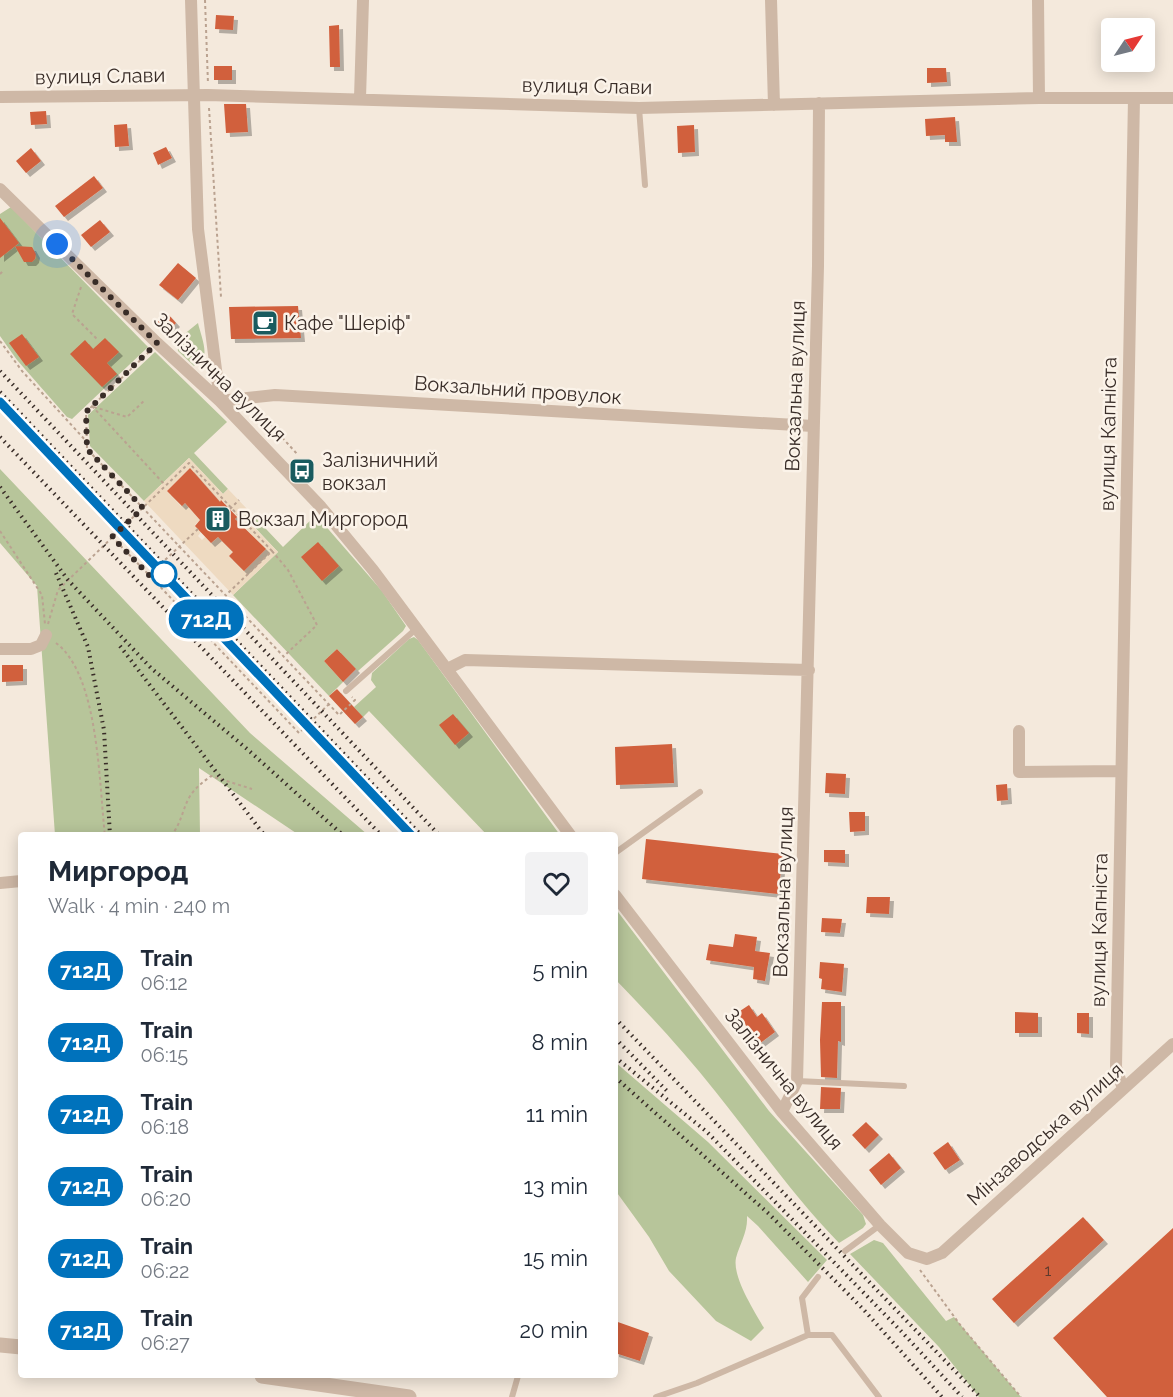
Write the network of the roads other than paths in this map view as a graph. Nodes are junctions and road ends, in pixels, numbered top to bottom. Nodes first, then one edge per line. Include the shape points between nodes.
1 (190, 0) edge
2 (363, 0) edge
3 (771, 0) edge
4 (1038, 0) edge
5 (194, 95) junction
6 (0, 97) edge
7 (360, 98) junction
8 (1039, 98) junction
9 (1134, 98) junction
10 (1173, 98) edge
11 (819, 103) junction
12 (774, 105) junction
13 (639, 108) junction
14 (645, 185) dead end
15 (0, 189) edge
16 (220, 401) junction
17 (813, 426) junction
18 (416, 629) junction
19 (46, 635) road end
20 (0, 649) edge
21 (447, 669) junction
22 (809, 670) junction
23 (346, 691) road end
24 (1019, 731) dead end
25 (1121, 771) junction
26 (700, 792) dead end
27 (568, 832) edge
28 (618, 851) edge
29 (18, 881) edge
30 (0, 883) edge
31 (618, 899) edge
32 (1173, 1044) edge
33 (797, 1081) junction
34 (904, 1086) dead end
35 (1124, 1089) junction
36 (782, 1112) junction
37 (880, 1225) junction
38 (845, 1251) dead end
39 (908, 1253) joint
40 (818, 1276) dead end
41 (808, 1335) junction
42 (0, 1346) edge
43 (18, 1347) edge
44 (276, 1378) edge
45 (517, 1378) edge
46 (409, 1397) edge
47 (512, 1397) edge
48 (656, 1397) edge
49 (879, 1397) edge

1 - 5 street
2 - 7 street
3 - 12 street
4 - 8 street
5 - 6 street, вулиця Слави
5 - 7 street, вулиця Слави
5 - 16 street via 198,230
7 - 13 street, вулиця Слави
8 - 9 street, вулиця Слави
8 - 11 street, вулиця Слави
9 - 10 street, вулиця Слави
9 - 25 street, вулиця Капніста
11 - 12 street, вулиця Слави
11 - 17 street, Вокзальна вулиця
12 - 13 street, вулиця Слави
13 - 14 lane
15 - 16 street, Залізнична вулиця
16 - 17 street, Вокзальний провулок via 275,395
16 - 18 street, Залізнична вулиця via 321,507
17 - 22 street, Вокзальна вулиця
18 - 21 street, Залізнична вулиця
18 - 23 lane
19 - 20 street via 41,645 31,650
21 - 22 street via 465,660
21 - 27 street, Залізнична вулиця
22 - 33 street, Вокзальна вулиця
24 - 25 street via 1019,772
25 - 35 street, вулиця Капніста via 1116,1067
26 - 28 lane
29 - 30 street
31 - 36 street, Залізнична вулиця
32 - 35 street, Мінзаводська вулиця
33 - 34 lane
33 - 36 street, Вокзальна вулиця
35 - 39 street, Мінзаводська вулиця via 942,1253 927,1259
36 - 37 street, Залізнична вулиця
37 - 38 lane
37 - 39 street, Залізнична вулиця
40 - 41 lane via 802,1298
41 - 48 lane
41 - 49 lane via 832,1335
42 - 43 street
44 - 46 street
45 - 47 lane

